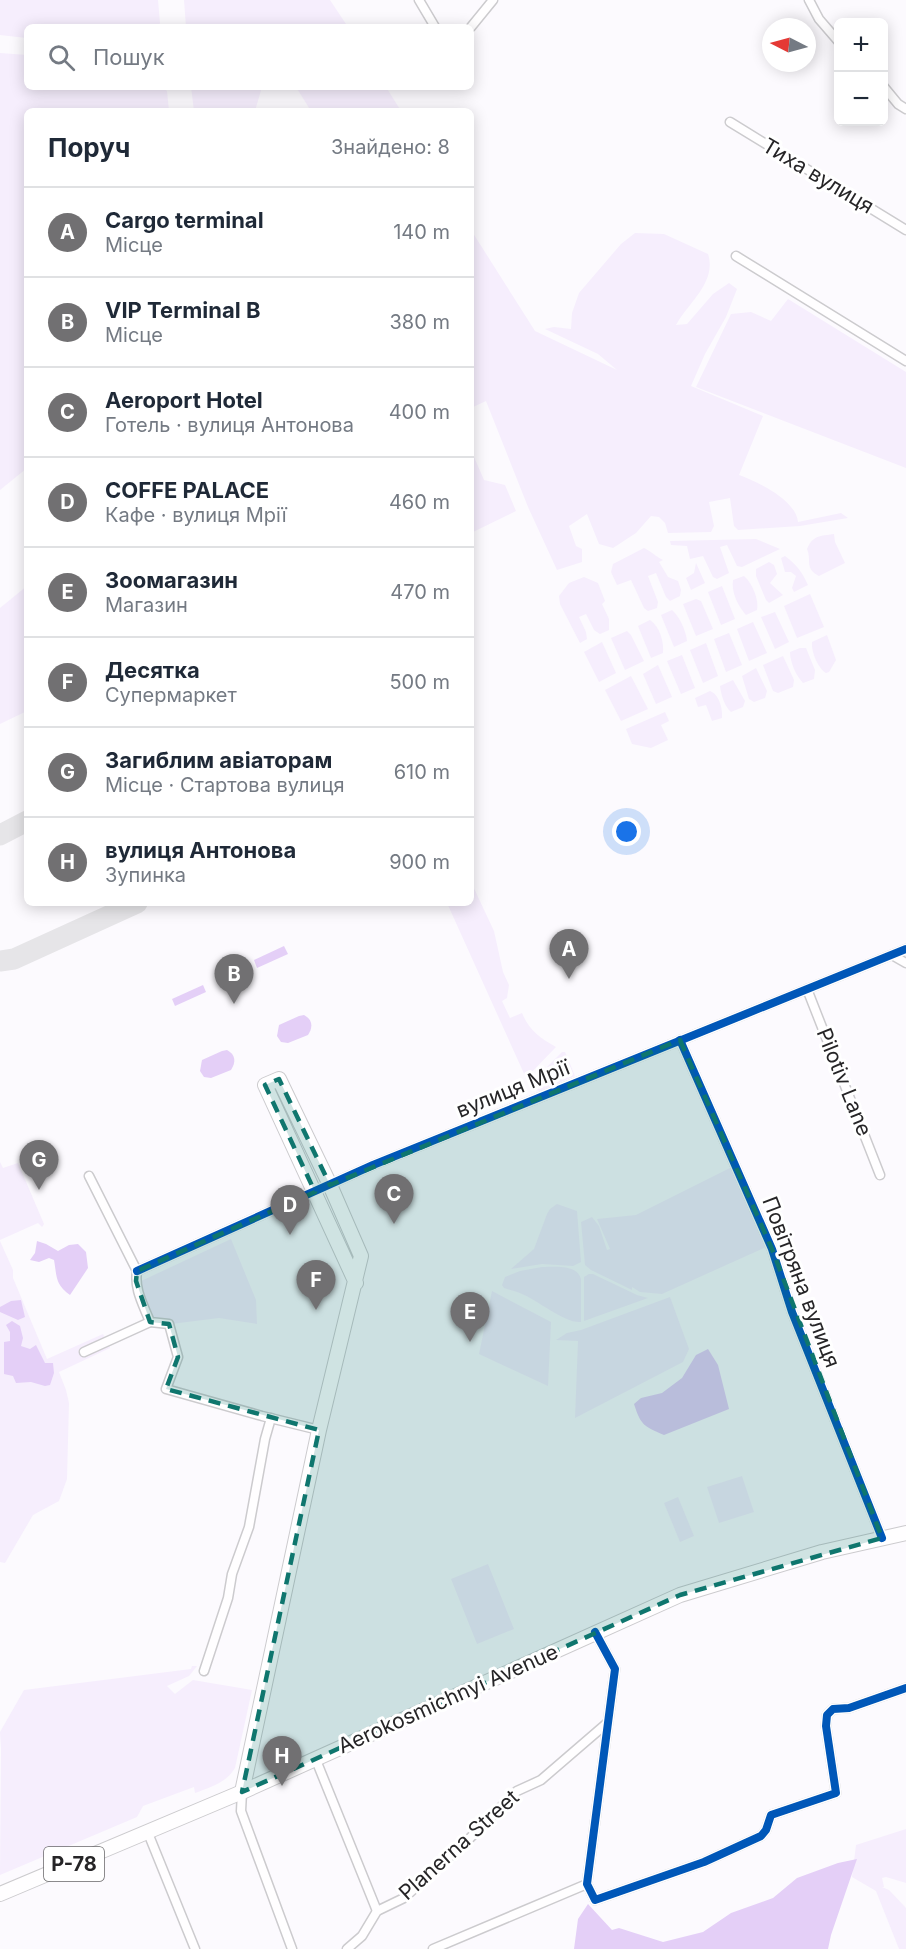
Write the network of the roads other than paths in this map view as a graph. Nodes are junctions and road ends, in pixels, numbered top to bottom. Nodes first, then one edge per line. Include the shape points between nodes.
1 (419, 0) edge
2 (493, 0) edge
3 (809, 0) edge
4 (433, 24) edge
5 (473, 24) edge
6 (834, 36) edge
7 (888, 92) edge
8 (906, 109) edge
9 (730, 122) dead end
10 (906, 230) edge
11 (736, 256) dead end
12 (906, 361) edge
13 (906, 949) edge
14 (892, 955) junction
15 (906, 963) edge
16 (807, 989) junction
17 (680, 1040) junction
18 (880, 1175) dead end
19 (89, 1176) dead end
20 (330, 1185) junction
21 (315, 1191) junction
22 (137, 1271) junction
23 (356, 1283) junction
24 (150, 1322) junction
25 (84, 1352) dead end
26 (272, 1418) junction
27 (318, 1430) junction
28 (906, 1533) edge
29 (882, 1538) junction
30 (595, 1632) junction
31 (204, 1671) dead end
32 (906, 1688) edge
33 (606, 1724) junction
34 (316, 1760) junction
35 (242, 1792) junction
36 (147, 1833) junction
37 (587, 1884) junction
38 (0, 1894) edge
39 (377, 1911) junction
40 (195, 1949) edge
41 (292, 1949) edge
42 (347, 1949) edge
43 (433, 1949) edge

1 - 4 street
2 - 5 street
3 - 6 street
7 - 8 street
9 - 10 street, Тиха вулиця
11 - 12 street
13 - 14 street, вулиця Мрії
14 - 15 street
14 - 16 street, вулиця Мрії
16 - 17 street, вулиця Мрії
16 - 18 street, Pilotiv Lane
17 - 20 street, вулиця Мрії
17 - 29 street, Повітряна вулиця via 772,1249 792,1312
19 - 22 street
20 - 21 street, вулиця Мрії
20 - 21 main road via 279,1079 265,1085
20 - 23 main road via 361,1256
21 - 22 street, вулиця Мрії
21 - 23 main road
22 - 24 street via 137,1289
23 - 27 main road
24 - 25 street
24 - 26 street via 169,1324 178,1357 166,1389
26 - 27 street
26 - 31 street via 249,1527
27 - 35 main road
28 - 29 main road, Aerokosmichnyi Avenue / Р-78
29 - 30 main road, Aerokosmichnyi Avenue / Р-78 via 680,1595
30 - 33 street via 615,1669
30 - 34 main road, Aerokosmichnyi Avenue / Р-78
32 - 37 street via 849,1708 833,1709 827,1715 836,1793 771,1815 761,1836 704,1862 595,1900
33 - 37 street
33 - 39 street, Planerna Street via 541,1780 517,1791 404,1898
34 - 35 main road, Aerokosmichnyi Avenue / Р-78
34 - 39 street
35 - 36 main road, Aerokosmichnyi Avenue / Р-78
35 - 41 street via 241,1811
36 - 38 main road, Aerokosmichnyi Avenue / Р-78
36 - 40 street
37 - 43 street
39 - 42 street, Planerna Street via 362,1936

